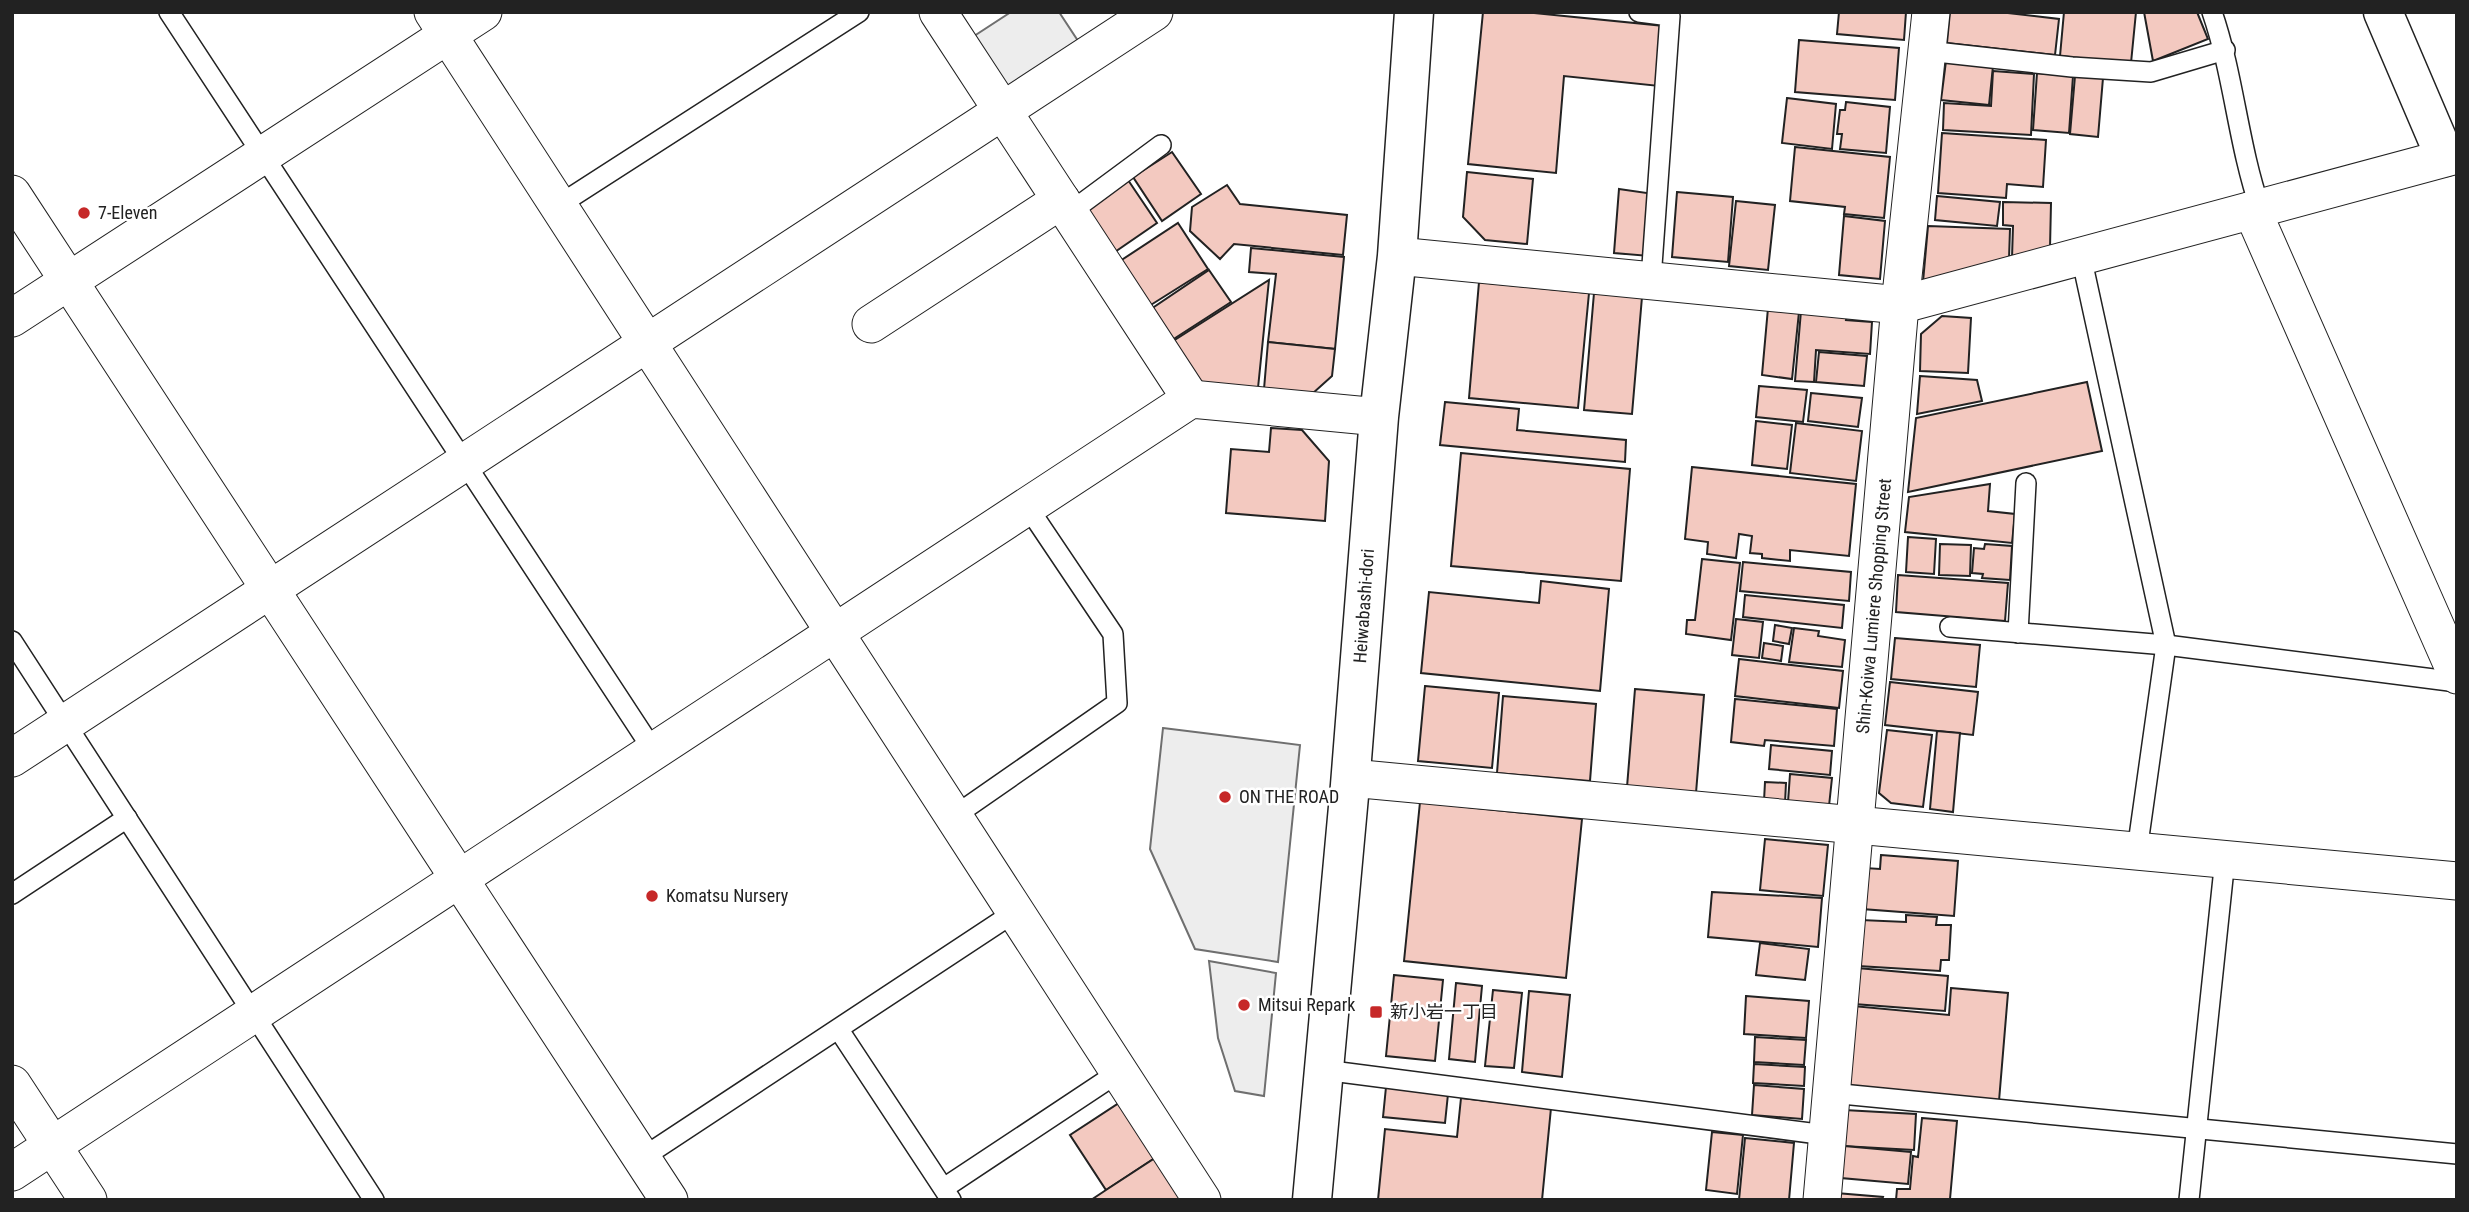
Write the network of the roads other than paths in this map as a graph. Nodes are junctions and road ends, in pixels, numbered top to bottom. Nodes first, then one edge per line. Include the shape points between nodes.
1 (169, 12) edge
2 (483, 12) edge
3 (859, 12) edge
4 (938, 12) edge
5 (1154, 12) edge
6 (1414, 12) edge
7 (1639, 12) edge
8 (1931, 12) edge
9 (2212, 12) edge
10 (2383, 12) edge
11 (440, 24) edge
12 (2225, 50) junction
13 (1927, 51) junction
14 (1002, 111) junction
15 (1161, 145) dead end
16 (261, 155) junction
17 (2453, 165) edge
18 (12, 194) edge
19 (559, 205) junction
20 (1065, 206) junction
21 (2256, 209) junction
22 (1397, 256) junction
23 (2081, 256) junction
24 (1651, 279) junction
25 (69, 282) junction
26 (1900, 305) junction
27 (12, 318) edge
28 (871, 324) dead end
29 (649, 342) junction
30 (1191, 400) junction
31 (1379, 416) junction
32 (464, 463) junction
33 (2026, 483) dead end
34 (1027, 506) junction
35 (270, 588) junction
36 (1950, 627) dead end
37 (833, 632) junction
38 (2018, 633) junction
39 (12, 641) edge
40 (2166, 645) junction
41 (2457, 675) edge
42 (2457, 682) edge
43 (65, 723) junction
44 (653, 750) junction
45 (12, 758) edge
46 (1351, 778) junction
47 (953, 817) junction
48 (127, 818) junction
49 (1855, 825) junction
50 (2137, 851) junction
51 (2225, 859) junction
52 (462, 879) junction
53 (2457, 881) edge
54 (12, 894) edge
55 (1015, 912) junction
56 (254, 1015) junction
57 (839, 1030) junction
58 (1324, 1070) junction
59 (1119, 1073) junction
60 (12, 1084) edge
61 (1831, 1093) junction
62 (2196, 1129) junction
63 (1826, 1135) junction
64 (53, 1146) junction
65 (2457, 1154) edge
66 (642, 1158) junction
67 (12, 1172) edge
68 (947, 1194) edge
69 (88, 1200) edge
70 (374, 1200) edge
71 (668, 1200) edge
72 (1202, 1200) edge
73 (1312, 1200) edge
74 (1822, 1200) edge
75 (2189, 1200) edge

1 - 16 lane
2 - 11 street
3 - 19 lane
4 - 14 street
5 - 14 street
6 - 22 main road, Heiwabashi-dori
7 - 24 lane via 1670,16
8 - 13 street, Shin-Koiwa Lumiere Shopping Street
9 - 12 lane
10 - 17 main road
11 - 16 street
11 - 19 street
12 - 13 lane via 2151,72
12 - 21 lane
13 - 26 street, Shin-Koiwa Lumiere Shopping Street
14 - 20 street
14 - 29 street
15 - 20 lane
16 - 25 street
16 - 32 lane
17 - 21 street
18 - 25 street
19 - 29 street
20 - 28 street
20 - 30 street
21 - 23 street
21 - 41 street
22 - 24 street
22 - 31 main road, Heiwabashi-dori
23 - 26 street
23 - 40 lane
24 - 26 street
25 - 27 street
25 - 35 street
26 - 49 street, Shin-Koiwa Lumiere Shopping Street
29 - 32 street
29 - 37 street
30 - 31 street
30 - 34 street
31 - 46 main road, Heiwabashi-dori
32 - 35 street
32 - 44 lane
33 - 38 lane
34 - 37 street
34 - 47 lane via 1113,634 1117,703
35 - 43 street
35 - 52 street
36 - 38 lane
37 - 44 street
37 - 47 street
38 - 40 lane
39 - 43 lane
40 - 42 lane
40 - 50 lane
43 - 45 street
43 - 48 lane
44 - 52 street
46 - 49 street
46 - 58 main road, Heiwabashi-dori
47 - 55 street
48 - 54 lane
48 - 56 lane
49 - 50 street
49 - 61 street, Shin-Koiwa Lumiere Shopping Street
50 - 51 street
51 - 53 street
51 - 62 lane
52 - 56 street
52 - 66 street
55 - 57 lane
55 - 59 street
56 - 64 street
56 - 70 lane
57 - 66 lane
57 - 68 lane
58 - 63 lane
58 - 73 main road, Heiwabashi-dori
59 - 68 lane
59 - 72 street
60 - 64 street
61 - 62 lane
61 - 63 street, Shin-Koiwa Lumiere Shopping Street
62 - 65 lane
62 - 75 lane
63 - 74 street, Shin-Koiwa Lumiere Shopping Street
64 - 67 street
64 - 69 street
66 - 71 street

